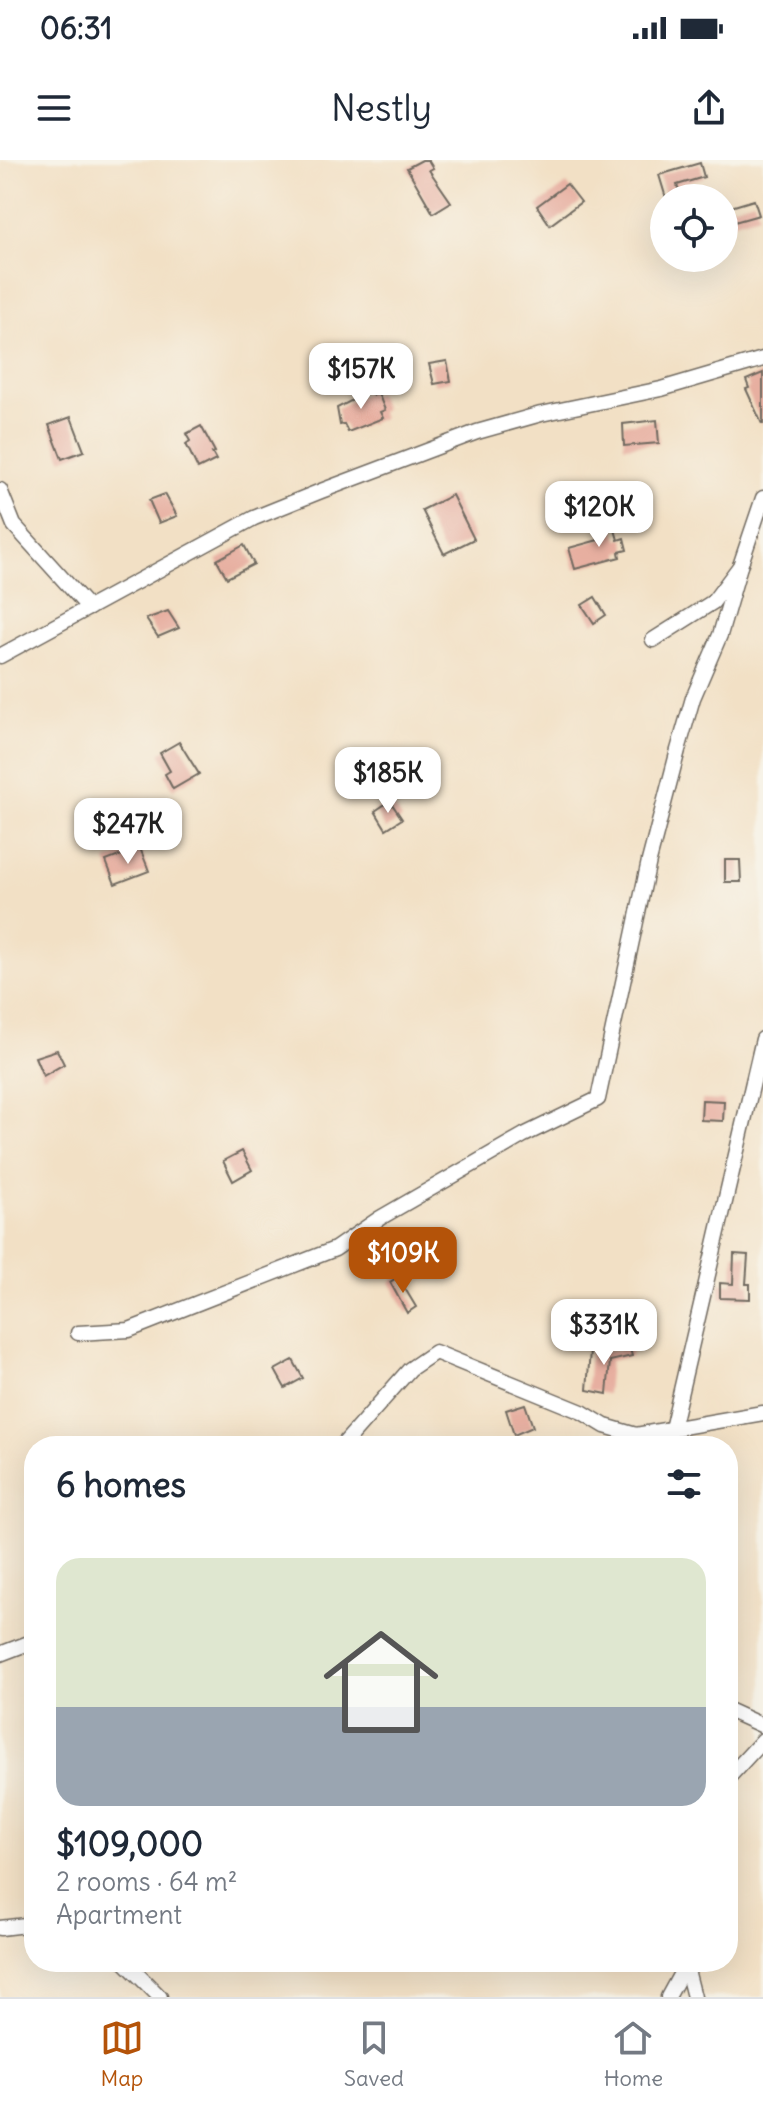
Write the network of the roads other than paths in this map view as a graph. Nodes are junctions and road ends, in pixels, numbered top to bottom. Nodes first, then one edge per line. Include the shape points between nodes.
1 (763, 359) edge
2 (0, 490) edge
3 (763, 498) edge
4 (740, 566) junction
5 (89, 608) junction
6 (653, 640) dead end
7 (0, 656) edge
8 (763, 1039) edge
9 (78, 1333) dead end
10 (763, 1413) edge
11 (670, 1429) junction
12 (351, 1436) edge
13 (669, 1436) edge
14 (24, 1645) edge
15 (0, 1654) edge
16 (738, 1715) edge
17 (763, 1726) edge
18 (763, 1740) edge
19 (738, 1767) edge
20 (24, 1925) edge
21 (0, 1928) edge
22 (135, 1972) edge
23 (681, 1972) edge
24 (688, 1972) edge
25 (160, 1997) edge
26 (668, 1997) edge
27 (694, 1997) edge

1 - 5 street via 477,432 254,518
2 - 5 street via 14,525
3 - 4 street
4 - 6 street via 713,602
4 - 9 street via 678,750 598,1099 524,1135 335,1249 129,1330
5 - 7 street
8 - 11 street
10 - 11 street
11 - 12 street via 636,1435 605,1426 435,1352 410,1369
11 - 13 street
14 - 15 street
16 - 17 street
18 - 19 street
20 - 21 street
22 - 25 street
23 - 26 street
24 - 27 street

